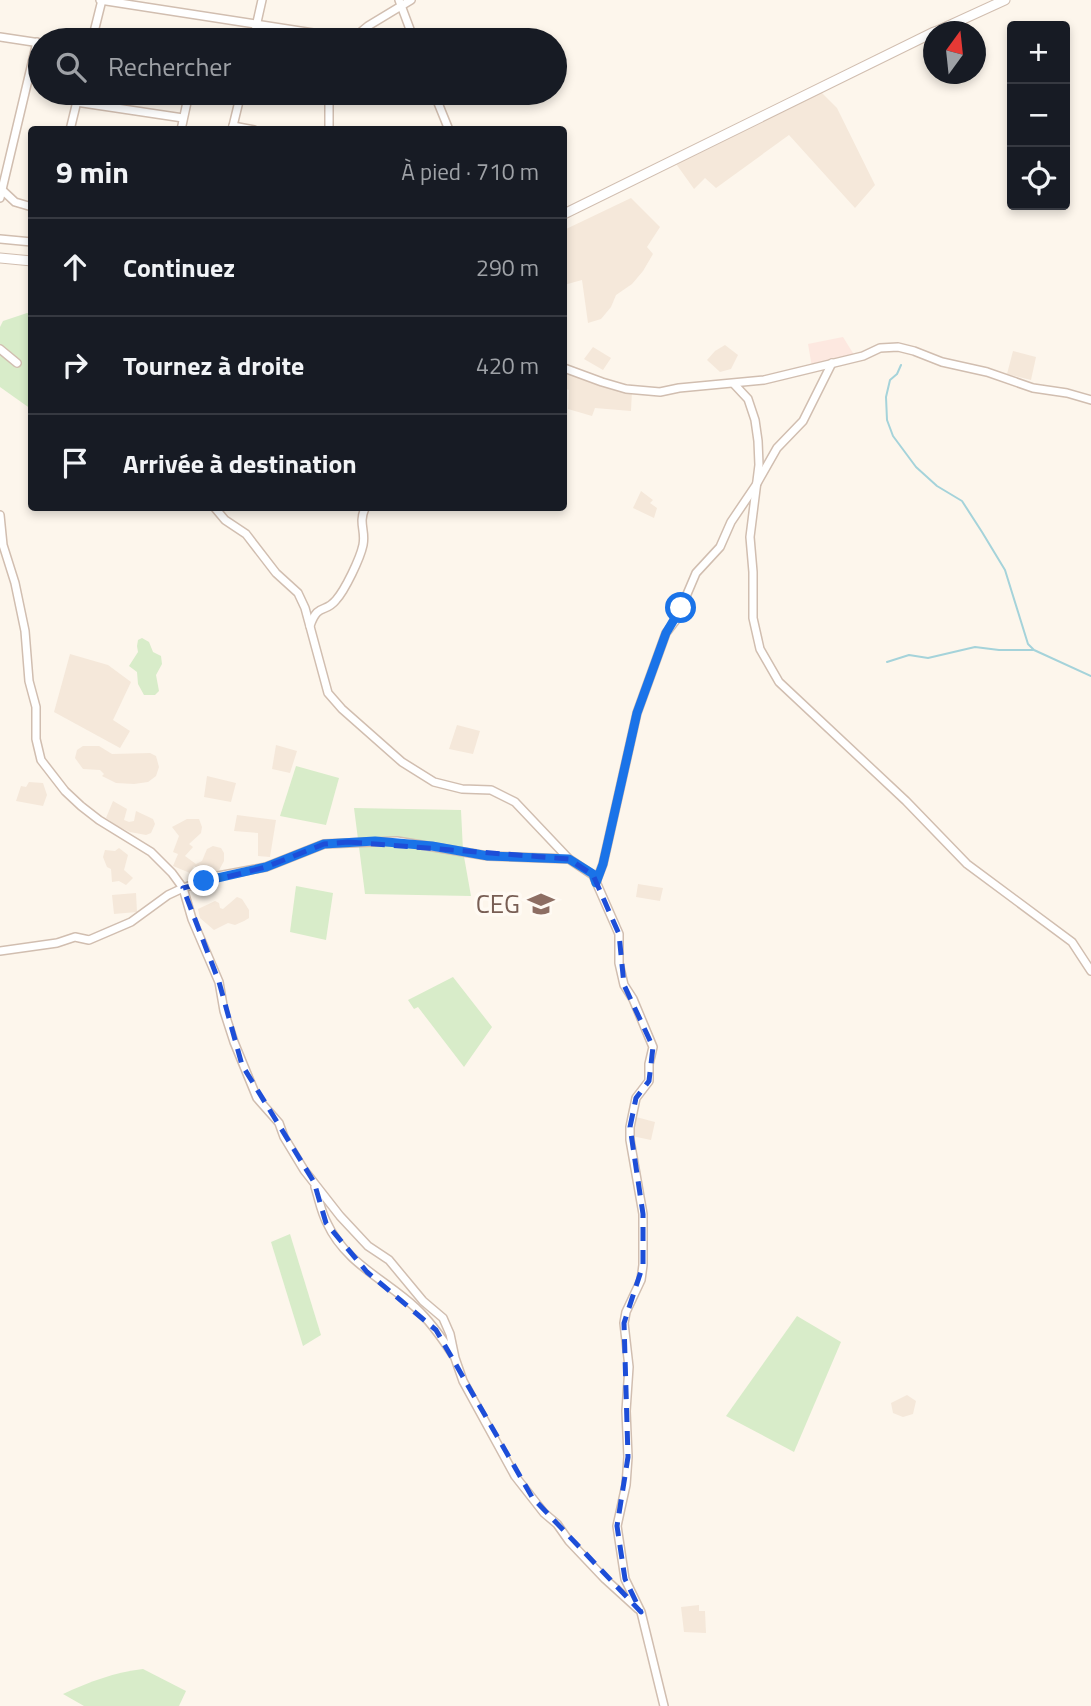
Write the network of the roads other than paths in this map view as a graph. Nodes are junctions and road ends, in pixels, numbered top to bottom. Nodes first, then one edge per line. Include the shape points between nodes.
1 (101, 0) edge
2 (262, 0) edge
3 (411, 0) edge
4 (1005, 0) edge
5 (400, 3) edge
6 (958, 21) edge
7 (256, 24) junction
8 (95, 28) edge
9 (255, 28) edge
10 (280, 28) edge
11 (367, 28) edge
12 (409, 28) edge
13 (0, 37) edge
14 (923, 37) edge
15 (28, 41) edge
16 (28, 86) edge
17 (75, 105) edge
18 (96, 105) edge
19 (186, 105) edge
20 (238, 105) edge
21 (329, 105) edge
22 (440, 105) edge
23 (183, 118) junction
24 (71, 126) edge
25 (182, 126) edge
26 (233, 126) edge
27 (329, 126) edge
28 (447, 126) edge
29 (0, 195) edge
30 (28, 206) edge
31 (567, 213) edge
32 (0, 239) edge
33 (28, 242) edge
34 (0, 258) edge
35 (28, 261) edge
36 (0, 349) edge
37 (17, 363) dead end
38 (832, 363) junction
39 (567, 369) edge
40 (734, 384) junction
41 (1091, 400) edge
42 (756, 485) junction
43 (218, 511) edge
44 (364, 511) edge
45 (0, 515) edge
46 (310, 626) junction
47 (569, 859) junction
48 (596, 883) junction
49 (183, 888) junction
50 (0, 951) edge
51 (1091, 971) edge
52 (314, 1182) junction
53 (455, 1359) junction
54 (641, 1612) junction
55 (664, 1706) edge

1 - 7 street
1 - 8 street
2 - 7 street
3 - 5 street
4 - 6 street
5 - 11 street
5 - 12 street
7 - 9 street
7 - 10 street
13 - 15 street
14 - 31 street
16 - 29 street
17 - 24 street
18 - 23 street
19 - 23 street
20 - 26 street
21 - 27 street
22 - 28 street
23 - 25 street
29 - 30 street
32 - 33 street
34 - 35 street
36 - 37 street
38 - 40 street
38 - 41 street via 898,347 1033,388
38 - 42 street via 803,421 776,448
39 - 40 street via 642,392
40 - 42 street via 748,399 755,420
42 - 48 street via 720,547 696,573 666,633 637,713
42 - 51 street via 750,537 753,618 760,649 779,682 967,864 1072,942
43 - 46 street via 246,534 298,593
44 - 46 street via 363,546 356,564 336,600 318,610
45 - 49 street via 25,631 41,760 81,806 151,852
46 - 47 street via 328,693 379,743 434,782 508,797
47 - 48 street via 593,874
47 - 49 street via 488,856 397,841 348,842 324,844 266,867
48 - 54 street via 619,934 624,985 653,1047 649,1081 636,1098 629,1140 643,1214 643,1265 624,1323 629,1367 628,1457 617,1526 625,1579
49 - 50 street via 122,926 89,940 75,937
49 - 52 street via 219,982 242,1065 257,1098 279,1122
52 - 53 street via 368,1246 389,1260 443,1318
52 - 53 street via 337,1239 367,1272 415,1307
53 - 54 street via 470,1396 515,1476 604,1579
54 - 55 street

